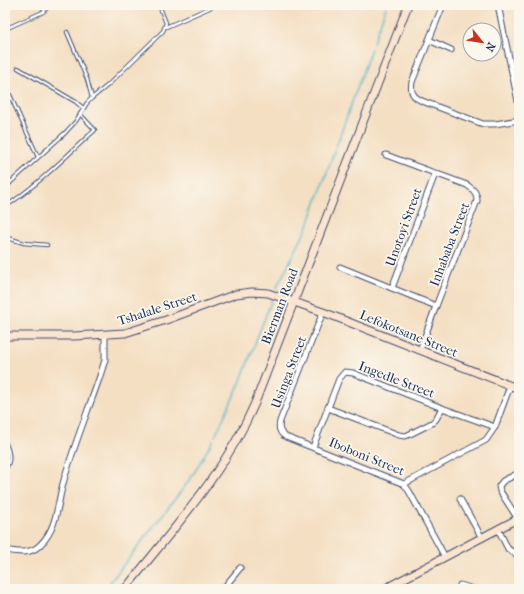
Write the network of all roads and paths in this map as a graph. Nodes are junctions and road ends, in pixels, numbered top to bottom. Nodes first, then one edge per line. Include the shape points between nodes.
1 (50, 5) edge
2 (159, 5) edge
3 (216, 5) edge
4 (404, 5) edge
5 (408, 5) edge
6 (443, 5) edge
7 (498, 5) edge
8 (166, 27) junction
9 (5, 29) edge
10 (67, 32) dead end
11 (429, 40) junction
12 (451, 50) dead end
13 (18, 68) dead end
14 (5, 84) edge
15 (92, 98) junction
16 (519, 106) edge
17 (83, 108) junction
18 (80, 114) junction
19 (519, 120) edge
20 (386, 155) dead end
21 (38, 157) junction
22 (435, 174) junction
23 (5, 189) edge
24 (5, 207) edge
25 (5, 237) edge
26 (47, 245) dead end
27 (340, 267) dead end
28 (392, 288) junction
29 (292, 301) junction
30 (436, 306) junction
31 (323, 312) junction
32 (106, 335) junction
33 (5, 336) edge
34 (420, 350) junction
35 (510, 386) junction
36 (519, 389) edge
37 (328, 408) junction
38 (442, 408) junction
39 (495, 427) junction
40 (286, 437) joint
41 (5, 442) edge
42 (313, 447) junction
43 (5, 469) edge
44 (519, 473) edge
45 (404, 484) junction
46 (460, 499) dead end
47 (519, 519) edge
48 (498, 529) junction
49 (482, 538) junction
50 (5, 550) edge
51 (519, 556) edge
52 (445, 557) junction
53 (240, 568) dead end
54 (460, 585) dead end
55 (123, 589) edge
56 (223, 589) edge
57 (384, 589) edge
58 (473, 589) edge

1 - 9 lane via 43,12
2 - 8 lane
3 - 8 lane
4 - 29 main road, Bierman Road
5 - 29 main road, Bierman Road
6 - 11 street
7 - 16 street
8 - 15 lane via 108,86
10 - 15 lane via 87,79
11 - 12 street
11 - 19 street via 412,82 411,92 414,96 483,124
13 - 17 lane
14 - 21 lane
15 - 17 lane
17 - 18 lane
18 - 21 lane via 65,133
18 - 24 lane via 95,130 41,180
20 - 22 street, Inhababa Street
21 - 23 lane
22 - 28 street, Unotoyi Street
22 - 30 street, Inhababa Street via 467,185 477,197
25 - 26 lane via 24,243
27 - 28 street
28 - 30 street
29 - 31 main road, Lefokotsane Street
29 - 32 main road, Tshalale Street via 268,293 246,292 133,331
29 - 55 main road, Bierman Road via 250,406 224,455 210,477
30 - 34 street, Inhababa Street
31 - 34 main road, Lefokotsane Street
31 - 40 street, Usinga Street via 280,421 280,432
32 - 33 main road, Tshalale Street
32 - 50 street via 100,376 64,480 54,523 43,542 34,550
34 - 35 main road, Lefokotsane Street
35 - 36 main road, Lefokotsane Street
35 - 39 street
37 - 38 street via 405,436 434,421
37 - 38 street, Ingedle Street via 339,379 348,372
37 - 42 street, Ingedle Street
38 - 39 street, Ingedle Street
39 - 45 street via 490,437 482,443
40 - 42 street, Iboboni Street
41 - 43 lane via 10,454
42 - 45 street, Iboboni Street
44 - 47 street via 499,486
45 - 52 street, Iboboni Street
46 - 49 street
47 - 48 main road
48 - 49 main road
48 - 51 street via 508,549
49 - 52 main road
52 - 57 main road
53 - 56 street
54 - 58 street

